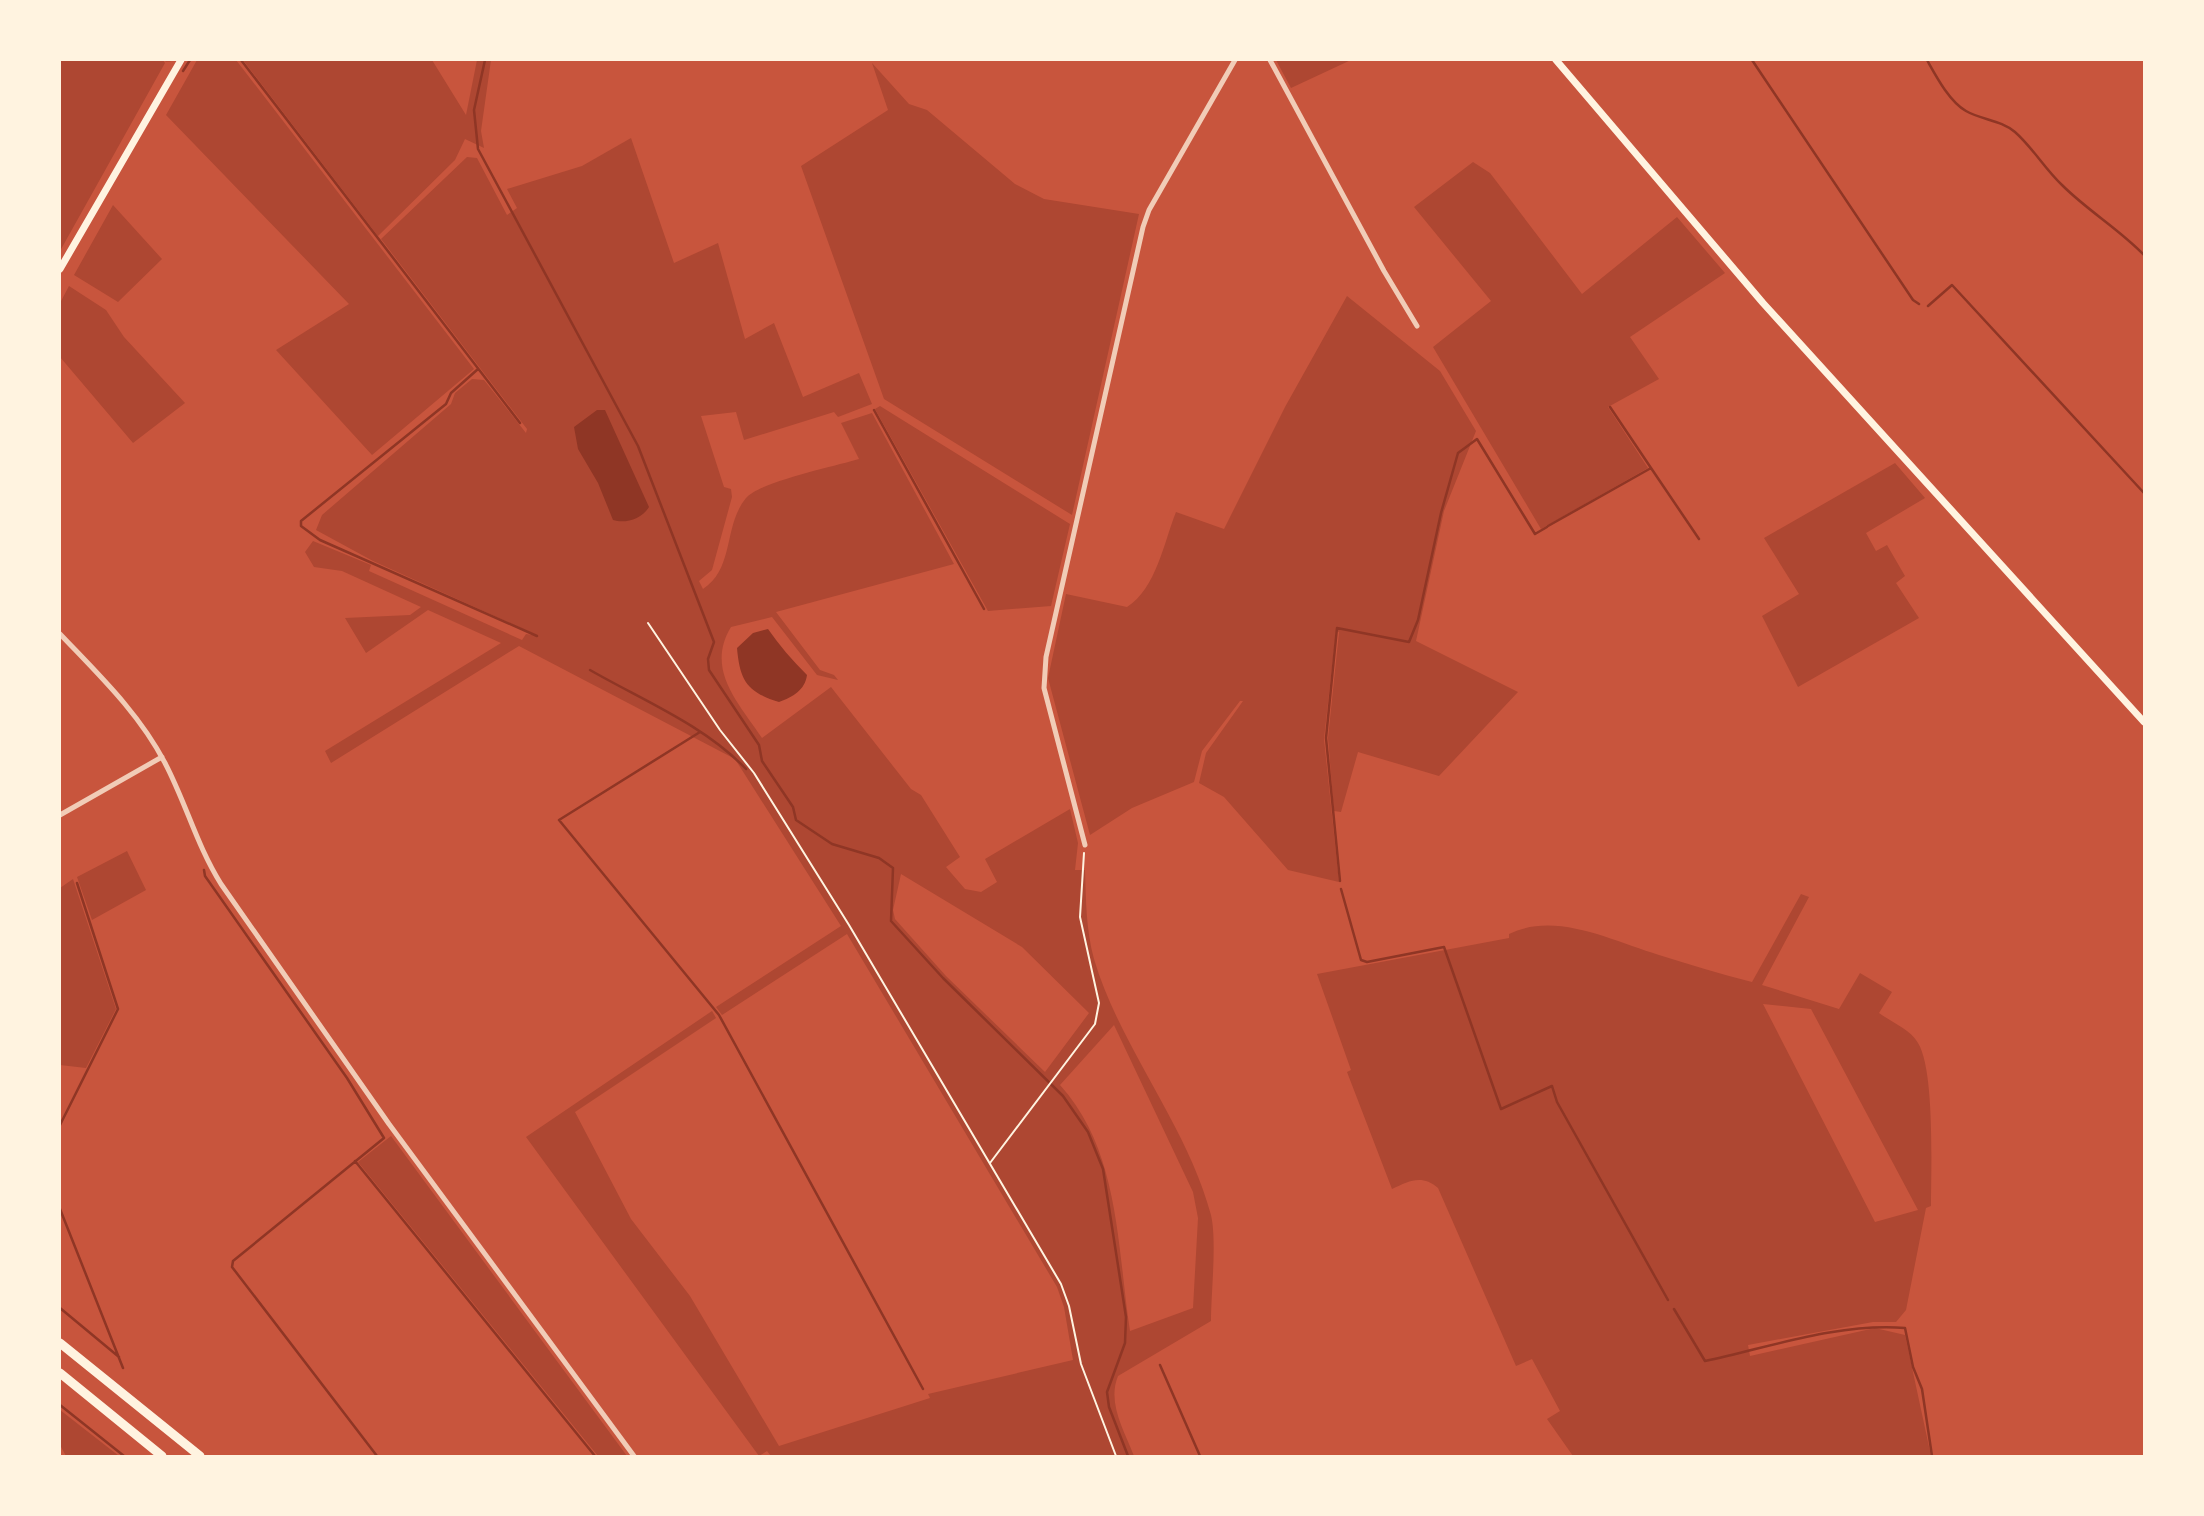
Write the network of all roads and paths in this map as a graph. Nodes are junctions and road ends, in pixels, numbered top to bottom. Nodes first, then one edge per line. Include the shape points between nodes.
1 (181, 60) edge
2 (1235, 60) edge
3 (1270, 60) edge
4 (1556, 60) edge
5 (60, 269) edge
6 (1417, 326) dead end
7 (648, 623) dead end
8 (60, 634) edge
9 (2144, 722) edge
10 (162, 757) junction
11 (60, 815) edge
12 (1085, 845) joint
13 (990, 1163) junction
14 (60, 1343) edge
15 (60, 1373) edge
16 (163, 1457) edge
17 (200, 1457) edge
18 (634, 1457) edge
19 (1116, 1457) edge

1 - 5 main road
2 - 12 street via 1143,227 1046,657 1044,688
3 - 6 street
4 - 9 main road via 1763,303
7 - 13 path via 754,773
8 - 10 street via 142,723
10 - 11 street
10 - 18 street via 204,857 221,884 389,1124
12 - 13 path via 1080,917 1098,1003 1095,1024
13 - 19 path via 1060,1284 1081,1364
14 - 17 highway
15 - 16 highway

